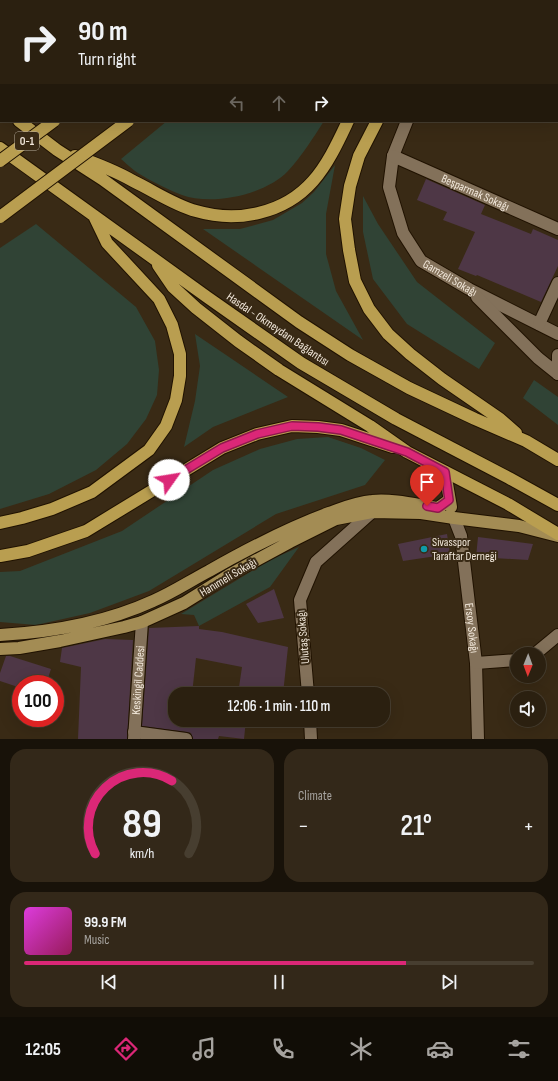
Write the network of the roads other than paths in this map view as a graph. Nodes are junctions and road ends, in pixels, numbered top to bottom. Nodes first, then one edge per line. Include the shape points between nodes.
1 (20, 122) edge
2 (53, 122) edge
3 (127, 122) edge
4 (347, 122) edge
5 (377, 122) edge
6 (407, 122) edge
7 (0, 148) edge
8 (57, 150) junction
9 (393, 156) junction
10 (0, 161) edge
11 (93, 215) junction
12 (0, 217) edge
13 (558, 229) edge
14 (151, 256) junction
15 (558, 283) edge
16 (469, 289) junction
17 (539, 324) junction
18 (558, 334) edge
19 (558, 355) edge
20 (558, 374) edge
21 (526, 441) junction
22 (407, 452) junction
23 (558, 460) edge
24 (445, 472) junction
25 (449, 500) junction
26 (558, 505) edge
27 (372, 512) junction
28 (454, 518) junction
29 (0, 523) edge
30 (558, 535) edge
31 (0, 556) edge
32 (144, 605) junction
33 (142, 622) junction
34 (558, 635) edge
35 (0, 636) edge
36 (543, 647) edge
37 (0, 649) edge
38 (510, 661) edge
39 (476, 663) junction
40 (307, 687) edge
41 (311, 727) edge
42 (134, 736) edge
43 (186, 739) edge
44 (312, 739) edge
45 (478, 739) edge

1 - 8 highway, Hasdal - Okmeydanı Bağlantısı
2 - 10 highway, O-1, bridge
3 - 12 highway, bridge
4 - 8 highway via 326,163 312,182 295,197 275,209 249,215 226,216 196,211 171,202 110,169
5 - 21 highway via 360,156 350,186 345,219 355,281 369,309 388,334 404,349
6 - 9 street, Gamzeli Sokağı
7 - 11 highway, Hasdal - Okmeydanı Bağlantısı
8 - 21 highway, Hasdal - Okmeydanı Bağlantısı via 102,179 292,318 350,355 409,388
9 - 13 street, Beşparmak Sokağı
9 - 16 street, Gamzeli Sokağı via 389,187 403,233 421,261
11 - 14 highway, Hasdal - Okmeydanı Bağlantısı
11 - 29 highway via 107,243 159,299 172,325 180,354 176,400 166,426 149,450 92,492 52,510
14 - 22 highway via 173,287 196,308 279,370
14 - 26 highway, Hasdal - Okmeydanı Bağlantısı via 301,363 396,418
15 - 17 street
16 - 17 street, Gamzeli Sokağı
16 - 20 street via 538,358
17 - 18 street, Gamzeli Sokağı
19 - 20 street
21 - 23 highway, Hasdal - Okmeydanı Bağlantısı
22 - 24 highway
22 - 31 highway via 341,430 318,427 292,426 257,434 222,448 86,531 28,551
24 - 25 main road
24 - 30 highway via 508,504
25 - 28 main road
25 - 32 main road, Hanımeli Sokağı via 438,508 372,501 352,505 309,520
27 - 28 main road, Hanımeli Sokağı via 421,513
27 - 33 main road, Hanımeli Sokağı via 336,519 229,574 184,604
27 - 40 street, Ulutaş Sokağı via 316,562 300,600
28 - 30 main road, Hanımeli Sokağı via 519,526
28 - 39 street, Ersoy Sokağı via 461,536
32 - 33 main road
32 - 35 main road, Hanımeli Sokağı via 89,622
33 - 37 main road, Hanımeli Sokağı via 60,641
33 - 42 street, Keskingil Caddesi
34 - 36 street
38 - 39 street
39 - 45 street, Ersoy Sokağı
41 - 44 street
42 - 43 street

